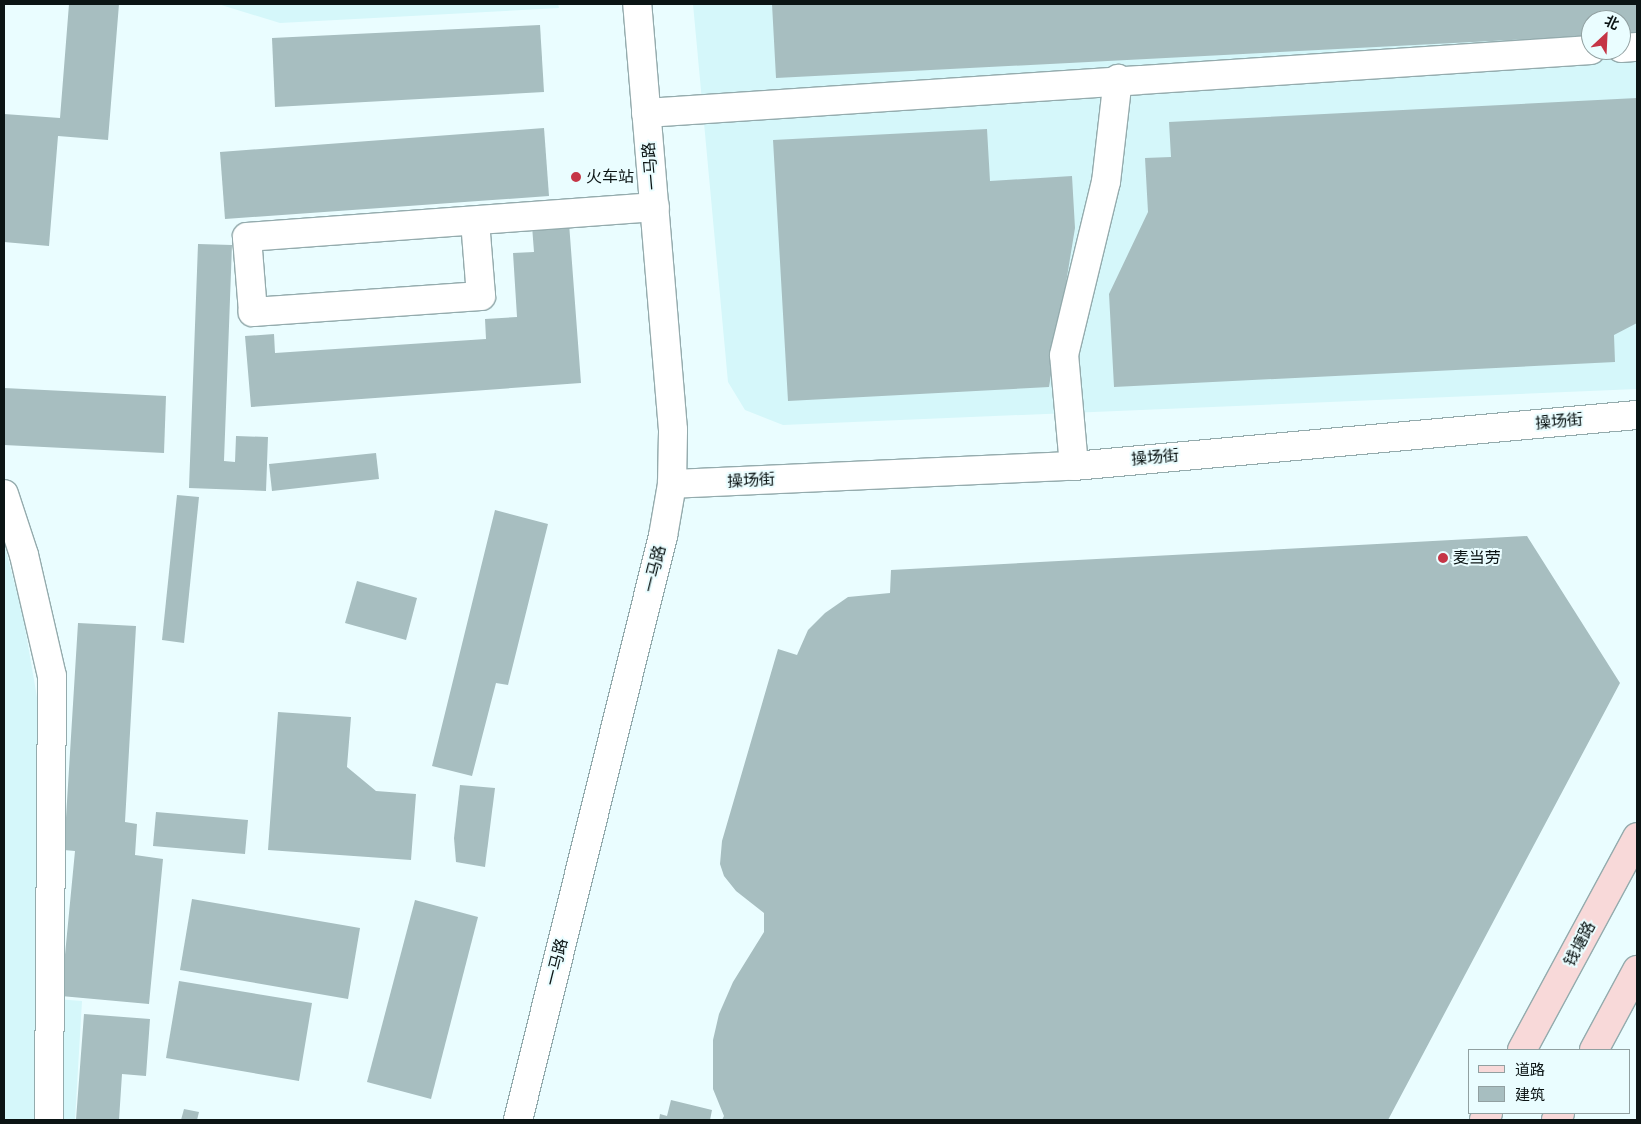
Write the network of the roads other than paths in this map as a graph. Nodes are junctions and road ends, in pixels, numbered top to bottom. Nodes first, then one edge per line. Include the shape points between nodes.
1 (637, 4) edge
2 (1581, 51) edge
3 (1118, 79) junction
4 (646, 113) junction
5 (654, 208) junction
6 (475, 221) junction
7 (1637, 415) edge
8 (1074, 466) junction
9 (672, 484) junction
10 (4, 494) edge
11 (1637, 837) edge
12 (1637, 970) edge
13 (1523, 1049) edge
14 (1595, 1049) edge
15 (48, 1120) edge
16 (518, 1120) edge

1 - 4 street, 一马路
2 - 3 street
3 - 4 street
3 - 8 street via 1106,182 1064,355
4 - 5 street, 一马路
5 - 6 street
5 - 9 street, 一马路 via 673,430
6 - 6 street via 481,296 253,312 247,237
7 - 8 street, 操场街
8 - 9 street, 操场街
9 - 16 street, 一马路 via 663,536
10 - 15 street via 24,555 52,676
11 - 13 main road, 钱塘路
12 - 14 main road

